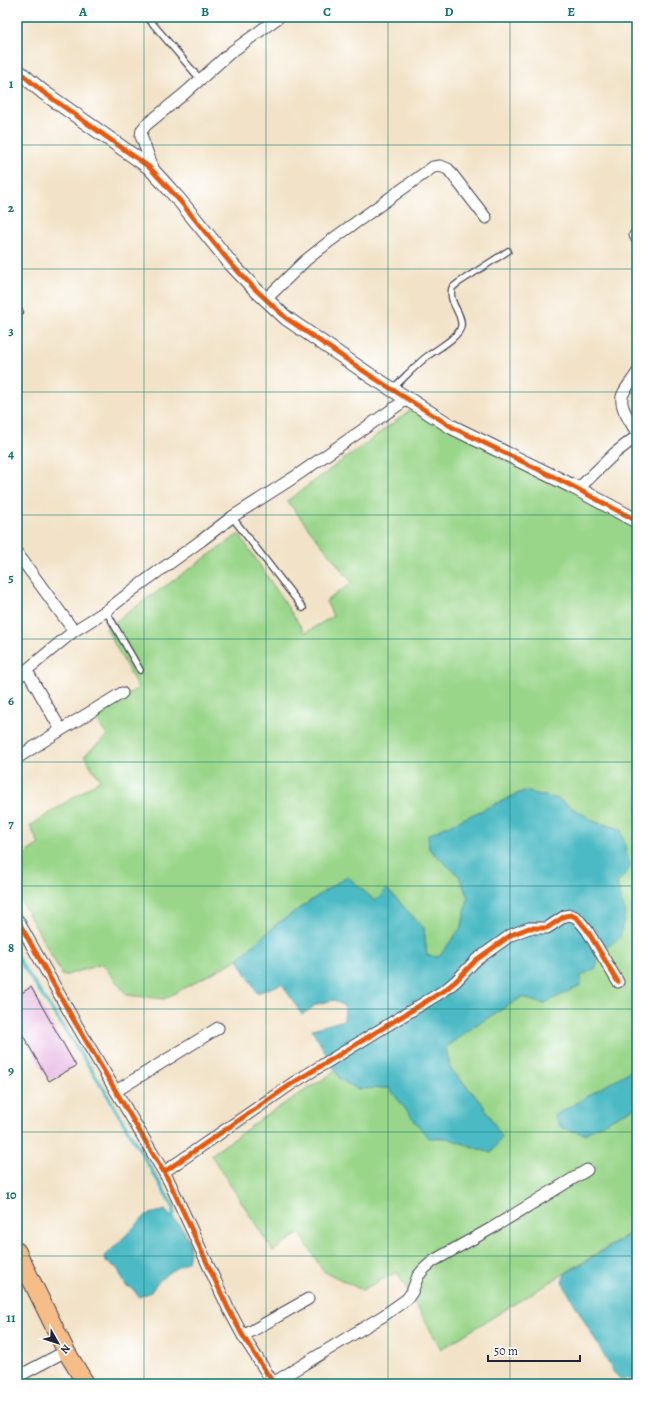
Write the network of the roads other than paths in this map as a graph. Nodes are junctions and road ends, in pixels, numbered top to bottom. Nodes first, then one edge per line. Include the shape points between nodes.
1 (147, 17) edge
2 (279, 17) edge
3 (17, 70) edge
4 (200, 79) junction
5 (155, 173) junction
6 (486, 218) dead end
7 (508, 251) dead end
8 (265, 300) junction
9 (637, 373) edge
10 (392, 389) junction
11 (407, 399) junction
12 (637, 433) edge
13 (637, 436) edge
14 (578, 489) junction
15 (232, 517) junction
16 (637, 521) edge
17 (17, 553) edge
18 (303, 608) dead end
19 (106, 611) junction
20 (74, 631) junction
21 (140, 670) dead end
22 (27, 671) junction
23 (17, 678) edge
24 (122, 693) dead end
25 (61, 730) junction
26 (17, 758) edge
27 (17, 919) edge
28 (618, 982) dead end
29 (218, 1028) dead end
30 (116, 1091) junction
31 (587, 1170) dead end
32 (164, 1172) junction
33 (17, 1252) edge
34 (308, 1299) dead end
35 (243, 1336) junction
36 (66, 1351) junction
37 (17, 1377) edge
38 (273, 1383) edge
39 (86, 1384) edge

1 - 4 lane
2 - 4 street
3 - 5 street
4 - 5 street via 142,130 141,136
5 - 8 street via 232,265
6 - 8 street via 448,169 433,167 330,241 306,260
7 - 10 lane via 452,288 452,300 462,324 460,331 425,358
8 - 10 street via 286,318
9 - 12 street via 621,397 621,404
10 - 11 street
11 - 14 street via 452,427
11 - 15 street
13 - 14 street via 615,453
14 - 16 street
15 - 18 lane
15 - 19 street
17 - 20 street
19 - 20 street
19 - 21 lane
20 - 22 street
22 - 23 street
22 - 25 street
24 - 25 street
25 - 26 street
27 - 30 street
28 - 32 street via 587,930 572,915 565,916 547,928 519,931 476,960 445,990 293,1083
29 - 30 street
30 - 32 street
31 - 38 street via 433,1261 418,1276 407,1299
32 - 35 street
33 - 36 main road
34 - 35 street
35 - 38 street
36 - 37 street
36 - 39 main road

